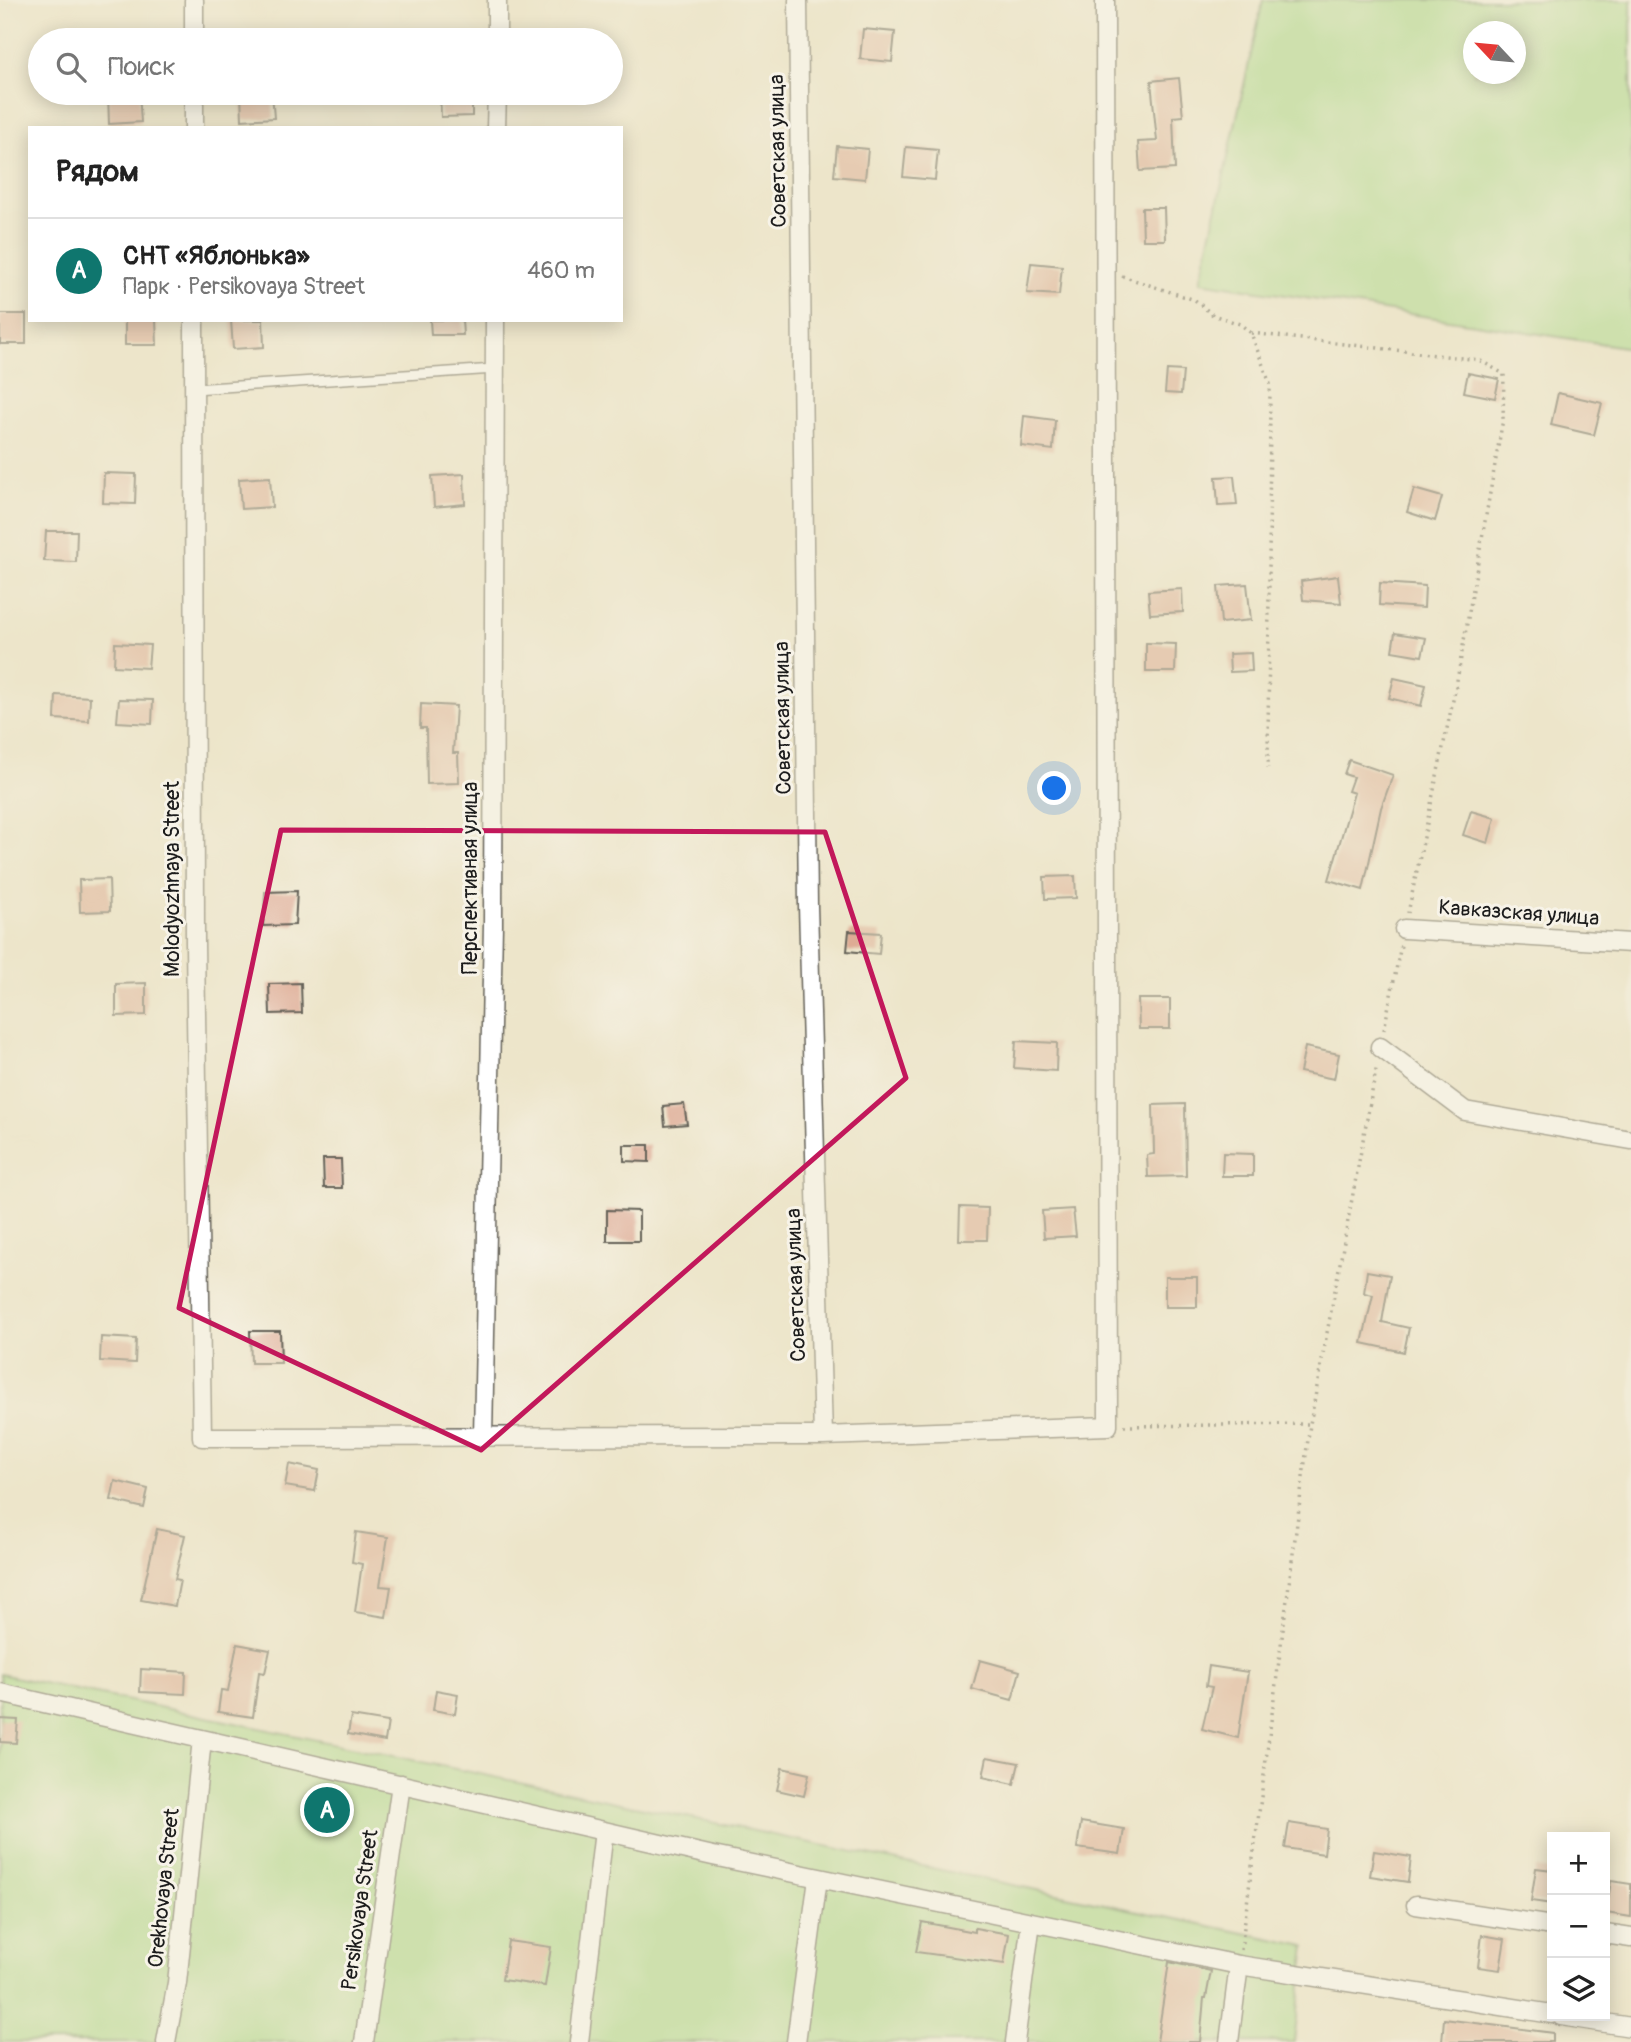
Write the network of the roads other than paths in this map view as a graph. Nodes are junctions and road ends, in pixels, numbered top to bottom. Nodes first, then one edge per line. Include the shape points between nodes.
1 (194, 0) edge
2 (497, 0) edge
3 (798, 0) edge
4 (1105, 0) edge
5 (194, 28) edge
6 (497, 28) edge
7 (194, 105) edge
8 (496, 105) edge
9 (194, 126) edge
10 (496, 126) edge
11 (194, 322) edge
12 (495, 322) edge
13 (495, 369) junction
14 (194, 389) junction
15 (1404, 929) dead end
16 (1631, 943) edge
17 (1380, 1047) dead end
18 (1631, 1140) edge
19 (823, 1436) junction
20 (483, 1437) junction
21 (0, 1693) edge
22 (202, 1739) junction
23 (401, 1784) junction
24 (604, 1831) junction
25 (818, 1878) junction
26 (1416, 1905) dead end
27 (1031, 1922) junction
28 (1547, 1925) edge
29 (1610, 1935) edge
30 (1631, 1938) edge
31 (1239, 1965) junction
32 (1547, 2013) edge
33 (1593, 2021) edge
34 (1631, 2027) edge
35 (166, 2042) edge
36 (364, 2042) edge
37 (579, 2042) edge
38 (796, 2042) edge
39 (1016, 2042) edge
40 (1230, 2042) edge

1 - 5 street
2 - 6 street
3 - 19 street, Советская улица via 808,906
4 - 19 street via 1108,1426
7 - 9 street
8 - 10 street
11 - 14 street, Molodyozhnaya Street
12 - 13 street, Перспективная улица
13 - 14 lane
13 - 20 street, Перспективная улица via 493,925
14 - 20 street, Molodyozhnaya Street via 202,1437
15 - 16 street, Кавказская улица
17 - 18 street via 1465,1111
19 - 20 street
21 - 22 street
22 - 23 street
22 - 35 street, Orekhovaya Street via 177,1983
23 - 24 street
23 - 36 street, Persikovaya Street
24 - 25 street
24 - 37 street
25 - 27 street
25 - 38 street
26 - 28 street
27 - 31 street
27 - 39 street
29 - 30 street
31 - 32 street
31 - 40 street
33 - 34 street

